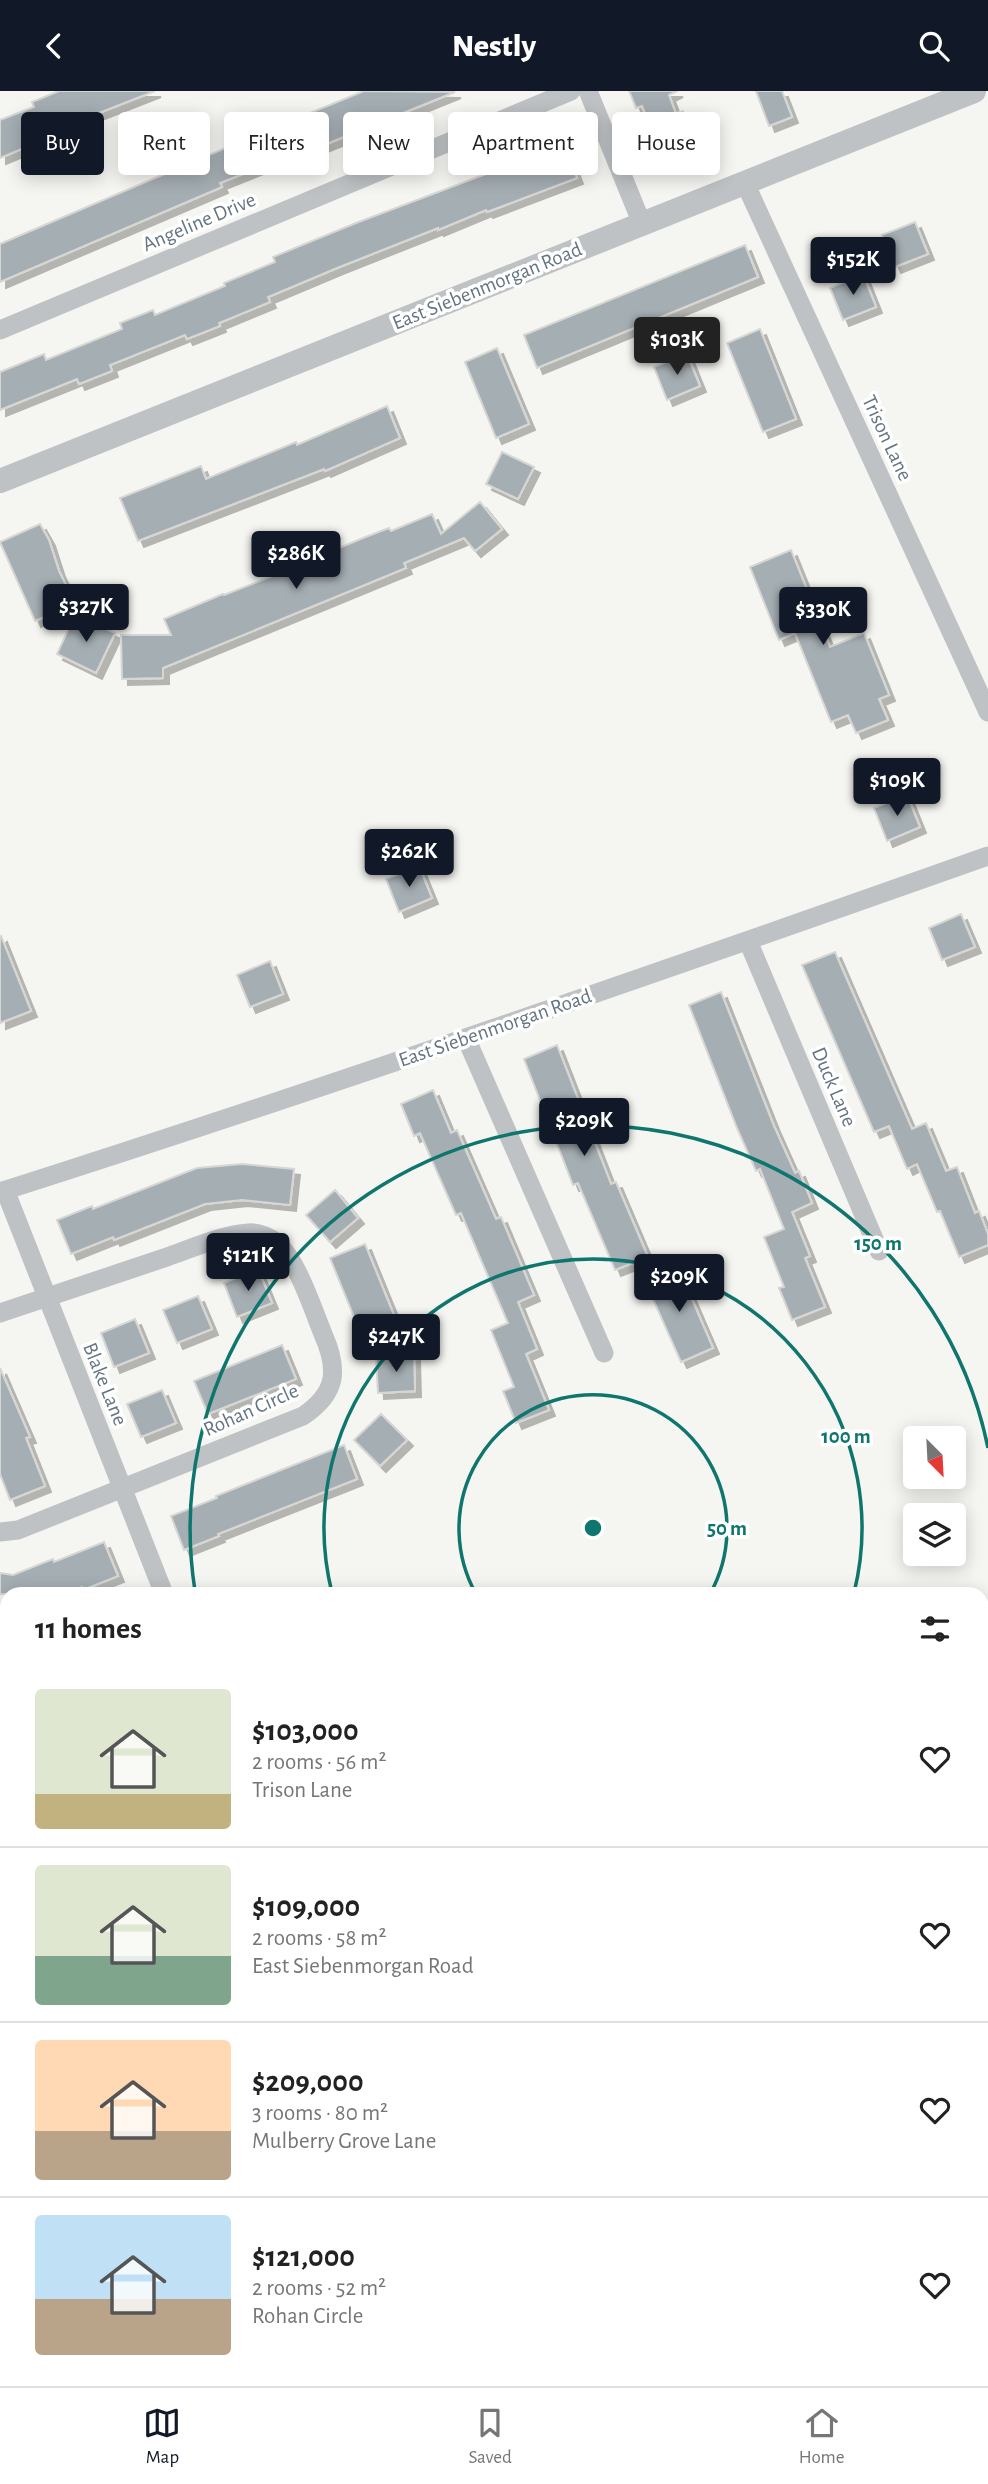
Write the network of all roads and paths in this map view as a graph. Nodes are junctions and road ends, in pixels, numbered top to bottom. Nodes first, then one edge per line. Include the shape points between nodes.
1 (571, 91) edge
2 (587, 91) edge
3 (974, 91) edge
4 (745, 183) junction
5 (642, 224) junction
6 (0, 330) edge
7 (0, 481) edge
8 (983, 687) edge
9 (988, 712) edge
10 (988, 856) edge
11 (748, 941) junction
12 (466, 1038) junction
13 (3, 1191) edge
14 (879, 1251) dead end
15 (47, 1297) junction
16 (0, 1313) edge
17 (604, 1353) dead end
18 (122, 1489) junction
19 (0, 1532) edge
20 (161, 1587) edge

1 - 6 street, Angeline Drive
2 - 5 street
3 - 4 street, East Siebenmorgan Road
4 - 5 street, East Siebenmorgan Road
4 - 8 street, Trison Lane
5 - 7 street, East Siebenmorgan Road
8 - 9 street, Trison Lane
10 - 11 street, East Siebenmorgan Road
11 - 12 street, East Siebenmorgan Road
11 - 14 street, Duck Lane
12 - 13 street, East Siebenmorgan Road
12 - 17 street
13 - 15 street, Blake Lane
15 - 16 street, Rohan Circle
15 - 18 street, Blake Lane
15 - 18 street, Rohan Circle via 250,1233 270,1238 284,1251 328,1345 334,1367 331,1387 303,1416
18 - 19 street, Rohan Circle via 18,1530
18 - 20 street, Blake Lane

